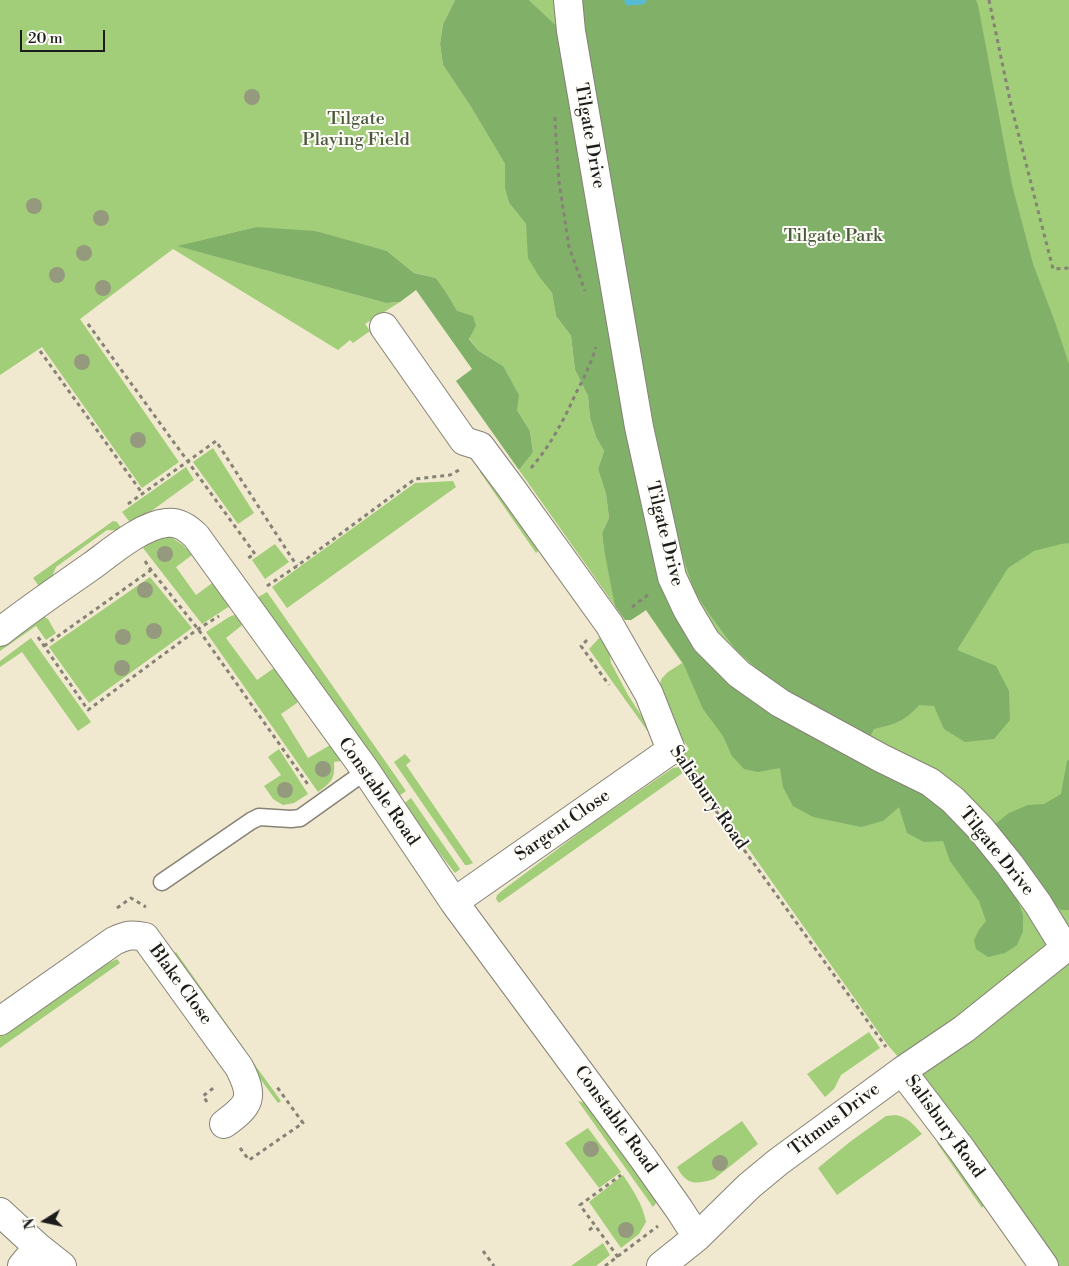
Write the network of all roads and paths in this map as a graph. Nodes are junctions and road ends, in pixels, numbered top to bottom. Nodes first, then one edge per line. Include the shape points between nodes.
1 (568, 0) edge
2 (989, 0) edge
3 (556, 111) dead end
4 (1069, 268) edge
5 (588, 298) dead end
6 (88, 324) dead end
7 (384, 327) dead end
8 (598, 339) dead end
9 (40, 351) dead end
10 (415, 479) dead end
11 (512, 489) junction
12 (142, 493) dead end
13 (131, 539) junction
14 (252, 566) dead end
15 (151, 570) junction
16 (262, 579) dead end
17 (243, 602) junction
18 (198, 629) junction
19 (34, 631) dead end
20 (0, 632) edge
21 (44, 646) junction
22 (671, 750) junction
23 (366, 771) junction
24 (320, 803) junction
25 (162, 882) dead end
26 (454, 902) junction
27 (1067, 946) edge
28 (0, 1021) edge
29 (902, 1070) junction
30 (224, 1124) dead end
31 (625, 1172) dead end
32 (679, 1209) junction
33 (0, 1212) edge
34 (595, 1226) junction
35 (589, 1230) dead end
36 (697, 1237) junction
37 (483, 1251) dead end
38 (30, 1256) edge
39 (618, 1256) junction
40 (62, 1266) edge
41 (494, 1266) edge
42 (605, 1266) edge
43 (661, 1266) edge
44 (1044, 1266) edge

1 - 27 street, Tilgate Drive via 639,426 672,577 687,609 706,641 739,674 780,703 930,782 953,800 981,828 1010,865
2 - 4 path via 1011,105 1053,269
3 - 5 path via 559,182 569,247
6 - 14 path via 255,554 247,559
7 - 11 street, Salisbury Road via 464,441 480,446
8 - 11 path via 568,411 543,454
9 - 12 path
10 - 16 path via 275,581 267,586
11 - 22 street, Salisbury Road via 608,624 649,694
13 - 15 path
13 - 17 street, Constable Road via 168,522 188,528
13 - 20 street, Constable Road
15 - 18 path
15 - 21 path
17 - 18 path
17 - 23 street, Constable Road
18 - 21 path via 88,710
18 - 24 path
19 - 21 path
22 - 26 street, Sargent Close
22 - 29 path, Salisbury Road
23 - 24 lane
23 - 26 street, Constable Road
24 - 25 lane via 300,818 258,817 250,821
26 - 32 street, Constable Road
27 - 29 street, Titmus Drive via 964,1029
28 - 30 street, Blake Close via 114,941 135,934 145,937 247,1082 247,1103 240,1113
29 - 36 street, Titmus Drive via 771,1168
29 - 44 street, Salisbury Road
31 - 34 path via 580,1205
32 - 36 street, Constable Road
32 - 39 path
33 - 38 street
34 - 35 path
34 - 39 path
36 - 43 street, Titmus Drive
37 - 41 path
38 - 40 street
39 - 42 path

